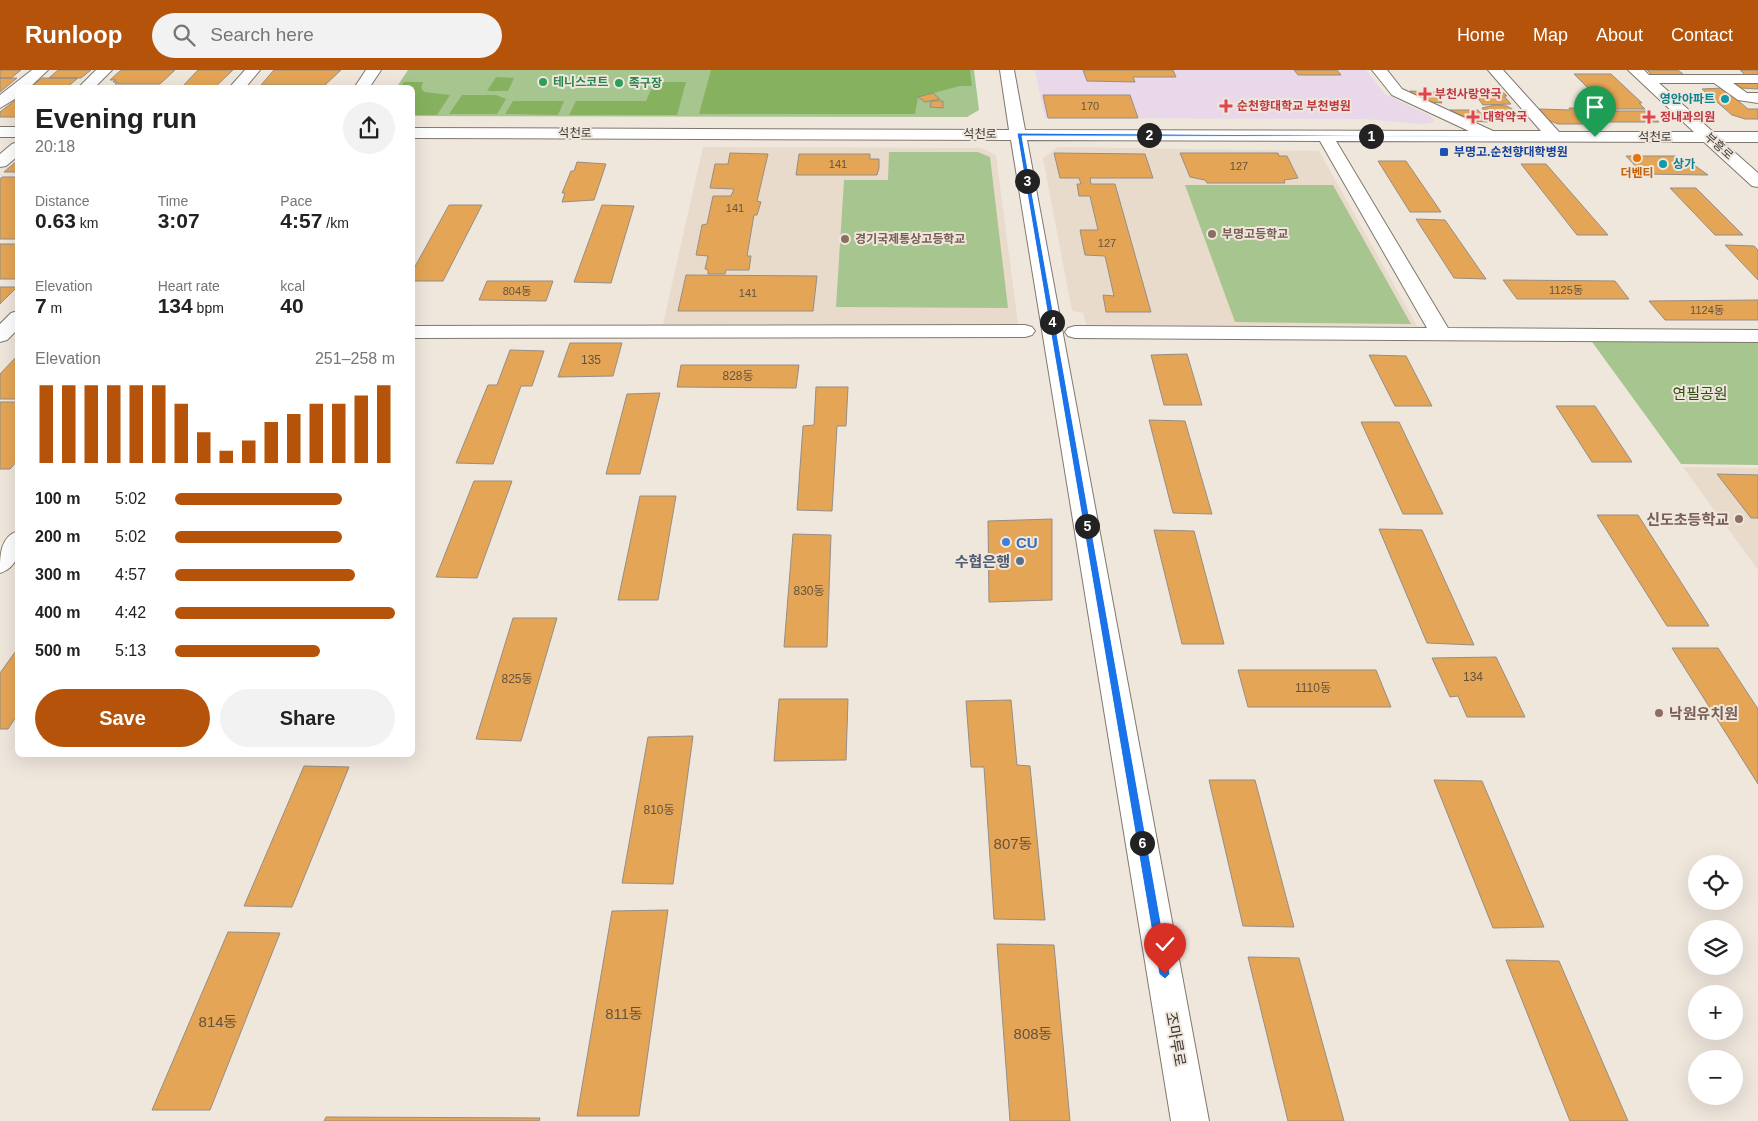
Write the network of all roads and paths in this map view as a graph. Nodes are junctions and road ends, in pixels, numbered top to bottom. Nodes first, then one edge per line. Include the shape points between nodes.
1 (41, 70) edge
2 (105, 70) edge
3 (252, 70) edge
4 (374, 70) edge
5 (1007, 70) edge
6 (1379, 70) edge
7 (1495, 70) edge
8 (1640, 74) edge
9 (1718, 79) junction
10 (1758, 79) edge
11 (22, 85) edge
12 (88, 85) edge
13 (239, 85) edge
14 (363, 85) edge
15 (15, 90) edge
16 (1758, 98) edge
17 (0, 102) edge
18 (0, 132) edge
19 (15, 132) edge
20 (415, 133) edge
21 (1019, 134) junction
22 (1324, 136) junction
23 (1494, 136) junction
24 (1555, 137) junction
25 (1709, 137) junction
26 (1758, 138) edge
27 (15, 149) edge
28 (0, 162) edge
29 (1758, 182) edge
30 (1025, 331) dead end
31 (415, 332) edge
32 (1075, 332) dead end
33 (1441, 334) junction
34 (1758, 336) edge
35 (15, 544) edge
36 (0, 563) edge
37 (1190, 1121) edge

1 - 11 street
2 - 12 street
3 - 13 street
4 - 14 street
5 - 21 street, 조마루로
6 - 23 street via 1397,92
7 - 24 street
8 - 9 street
8 - 25 street, 부흥로
9 - 10 street
9 - 16 street via 1743,97
15 - 17 street
18 - 19 street
20 - 21 street, 석천로
21 - 22 street, 석천로
21 - 37 street, 조마루로
22 - 23 street, 석천로
22 - 33 street
23 - 24 street, 석천로
24 - 25 street, 석천로
25 - 26 street, 석천로
25 - 29 street, 부흥로
27 - 28 street
30 - 31 street
32 - 33 street
33 - 34 street
35 - 36 street

